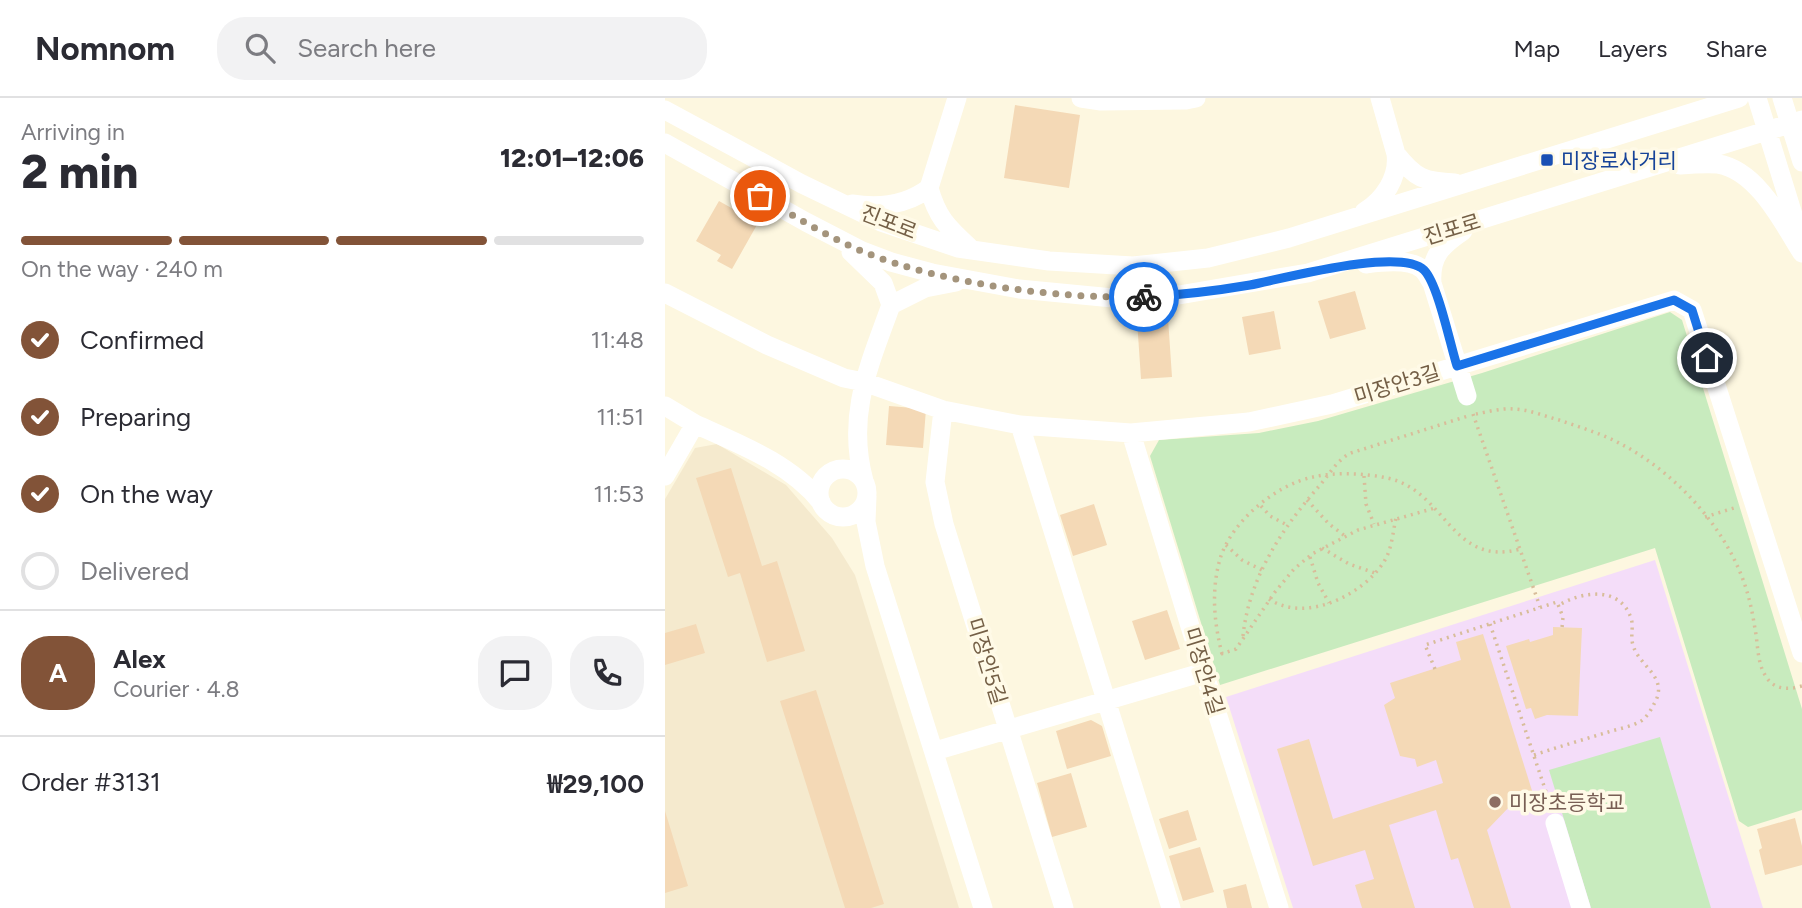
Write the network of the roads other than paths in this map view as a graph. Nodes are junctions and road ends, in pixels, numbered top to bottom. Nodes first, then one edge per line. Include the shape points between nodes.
1 (957, 98) edge
2 (1081, 98) edge
3 (1196, 98) edge
4 (1380, 98) edge
5 (1689, 98) edge
6 (1739, 98) edge
7 (1757, 98) edge
8 (1782, 98) edge
9 (665, 110) edge
10 (1796, 122) edge
11 (1767, 131) junction
12 (1619, 136) junction
13 (665, 143) edge
14 (1396, 154) junction
15 (1802, 162) edge
16 (1624, 175) junction
17 (1463, 184) junction
18 (929, 188) junction
19 (840, 202) junction
20 (1354, 218) junction
21 (1477, 221) junction
22 (828, 233) junction
23 (1802, 245) edge
24 (973, 250) junction
25 (1802, 253) edge
26 (1323, 269) junction
27 (969, 280) junction
28 (1432, 283) junction
29 (665, 293) edge
30 (891, 305) junction
31 (1457, 366) junction
32 (864, 382) junction
33 (1470, 405) road end
34 (665, 406) edge
35 (943, 410) junction
36 (858, 416) junction
37 (695, 424) junction
38 (1020, 425) junction
39 (1131, 433) junction
40 (777, 464) junction
41 (832, 471) junction
42 (665, 476) edge
43 (866, 489) junction
44 (826, 508) junction
45 (876, 566) junction
46 (1802, 653) edge
47 (1204, 672) junction
48 (1107, 702) junction
49 (1009, 730) junction
50 (935, 751) junction
51 (1555, 823) road end
52 (983, 908) edge
53 (1064, 908) edge
54 (1171, 908) edge
55 (1279, 908) edge
56 (1581, 908) edge

1 - 18 street
2 - 3 street
4 - 14 street
5 - 12 street
6 - 12 street, 진포로
7 - 11 street
8 - 10 street
9 - 19 street, 진포로
10 - 11 street, 진포로
10 - 15 street
11 - 16 street, 진포로
11 - 23 street
12 - 17 street, 진포로
13 - 22 street, 진포로
14 - 17 street via 1410,172 1422,178
14 - 20 street via 1393,181 1369,209
16 - 21 street, 진포로
16 - 25 street via 1682,164 1720,164 1745,175 1773,206
17 - 20 street, 진포로
18 - 19 street via 893,204
18 - 24 street via 945,226
19 - 24 street, 진포로 via 881,222
20 - 24 street, 진포로 via 1208,258 1133,266
21 - 26 street, 진포로
21 - 28 street via 1449,240 1437,255 1431,267
22 - 27 street, 진포로 via 891,262
22 - 30 street via 878,278
26 - 27 street, 진포로 via 1251,285 1113,298
26 - 28 street via 1399,262 1423,269
27 - 30 street via 925,288
28 - 31 street
29 - 32 street, 미장안3길 via 767,345 843,378
30 - 32 street
31 - 33 street
31 - 39 street, 미장안3길 via 1332,404 1249,422
31 - 46 street, 미장안3길 via 1674,300 1692,310
32 - 35 street, 미장안3길
32 - 36 street
34 - 37 street
35 - 38 street, 미장안3길
35 - 49 street, 미장안5길 via 935,482
36 - 41 street via 846,456
36 - 43 street via 857,453
37 - 40 street
37 - 42 street
38 - 39 street, 미장안3길
38 - 48 street
39 - 47 street, 미장안4길
40 - 41 street via 818,476
40 - 44 street via 809,488
41 - 43 street via 852,470
41 - 44 street via 820,486
43 - 44 street via 854,515 839,517
43 - 45 street via 866,522
44 - 45 street
45 - 50 street
47 - 48 street
47 - 55 street, 미장안4길
48 - 49 street
48 - 54 street
49 - 50 street
49 - 53 street, 미장안5길
50 - 52 street
51 - 56 street

